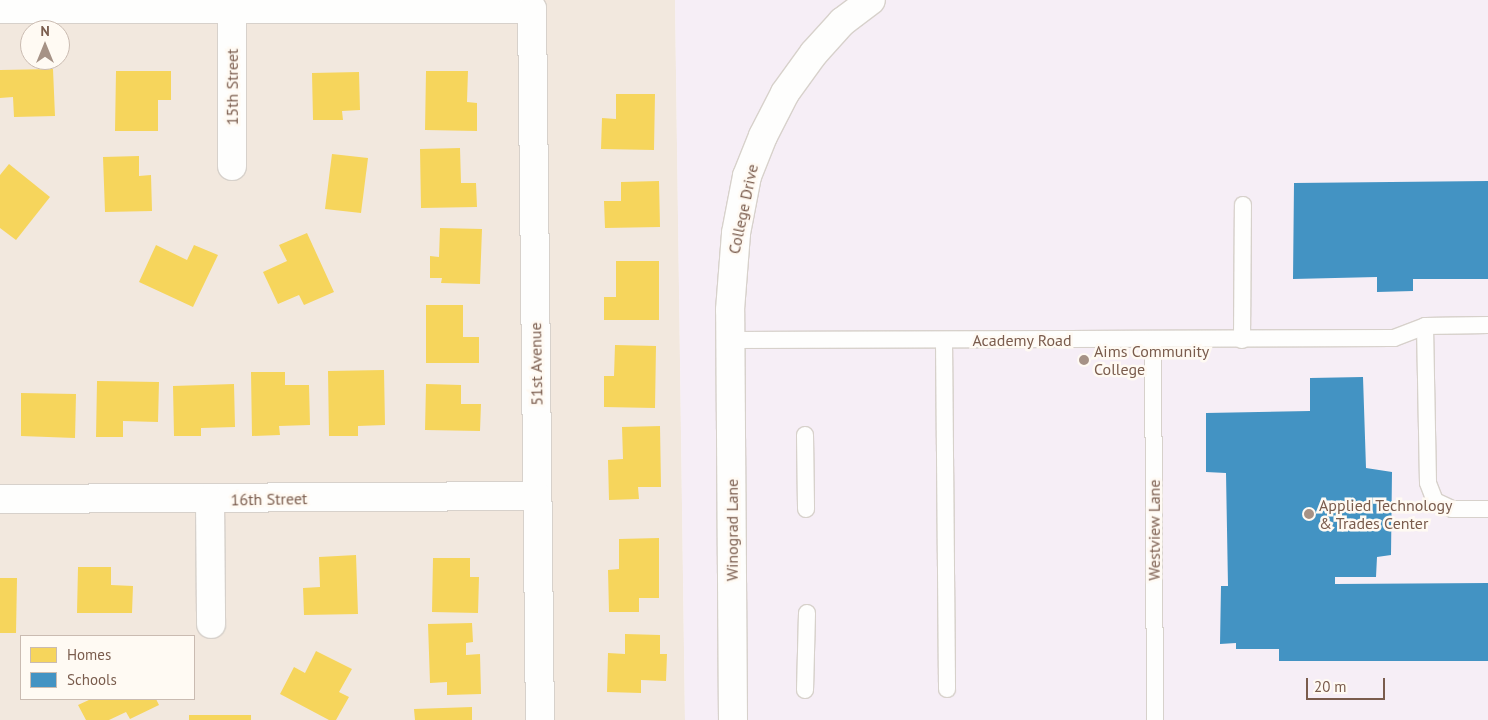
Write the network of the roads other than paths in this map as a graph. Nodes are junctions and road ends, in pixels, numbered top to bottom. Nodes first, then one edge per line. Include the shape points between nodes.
1 (871, 0) edge
2 (0, 9) edge
3 (232, 9) junction
4 (232, 166) dead end
5 (1243, 206) dead end
6 (1488, 325) edge
7 (1425, 326) junction
8 (731, 340) junction
9 (944, 340) junction
10 (1153, 340) junction
11 (1242, 340) junction
12 (806, 435) dead end
13 (537, 496) junction
14 (0, 499) edge
15 (210, 499) junction
16 (806, 509) dead end
17 (1488, 509) edge
18 (807, 614) dead end
19 (211, 624) dead end
20 (806, 690) dead end
21 (947, 690) dead end
22 (540, 720) edge
23 (733, 720) edge
24 (1156, 720) edge

1 - 8 street, College Drive via 842,22 814,53 785,93 763,136 747,176 736,233 731,272
2 - 3 street
3 - 4 street, 15th Street
3 - 13 street, 51st Avenue via 532,9
5 - 11 lane
6 - 7 lane
7 - 11 lane, Academy Road via 1394,338
7 - 17 lane via 1428,483 1435,501 1452,509
8 - 9 lane, Academy Road
8 - 23 street, Winograd Lane
9 - 10 lane, Academy Road
9 - 21 lane
10 - 11 lane, Academy Road
10 - 24 lane, Westview Lane
12 - 16 lane
13 - 15 street, 16th Street
13 - 22 street, 51st Avenue
14 - 15 street, 16th Street
15 - 19 street
18 - 20 lane

